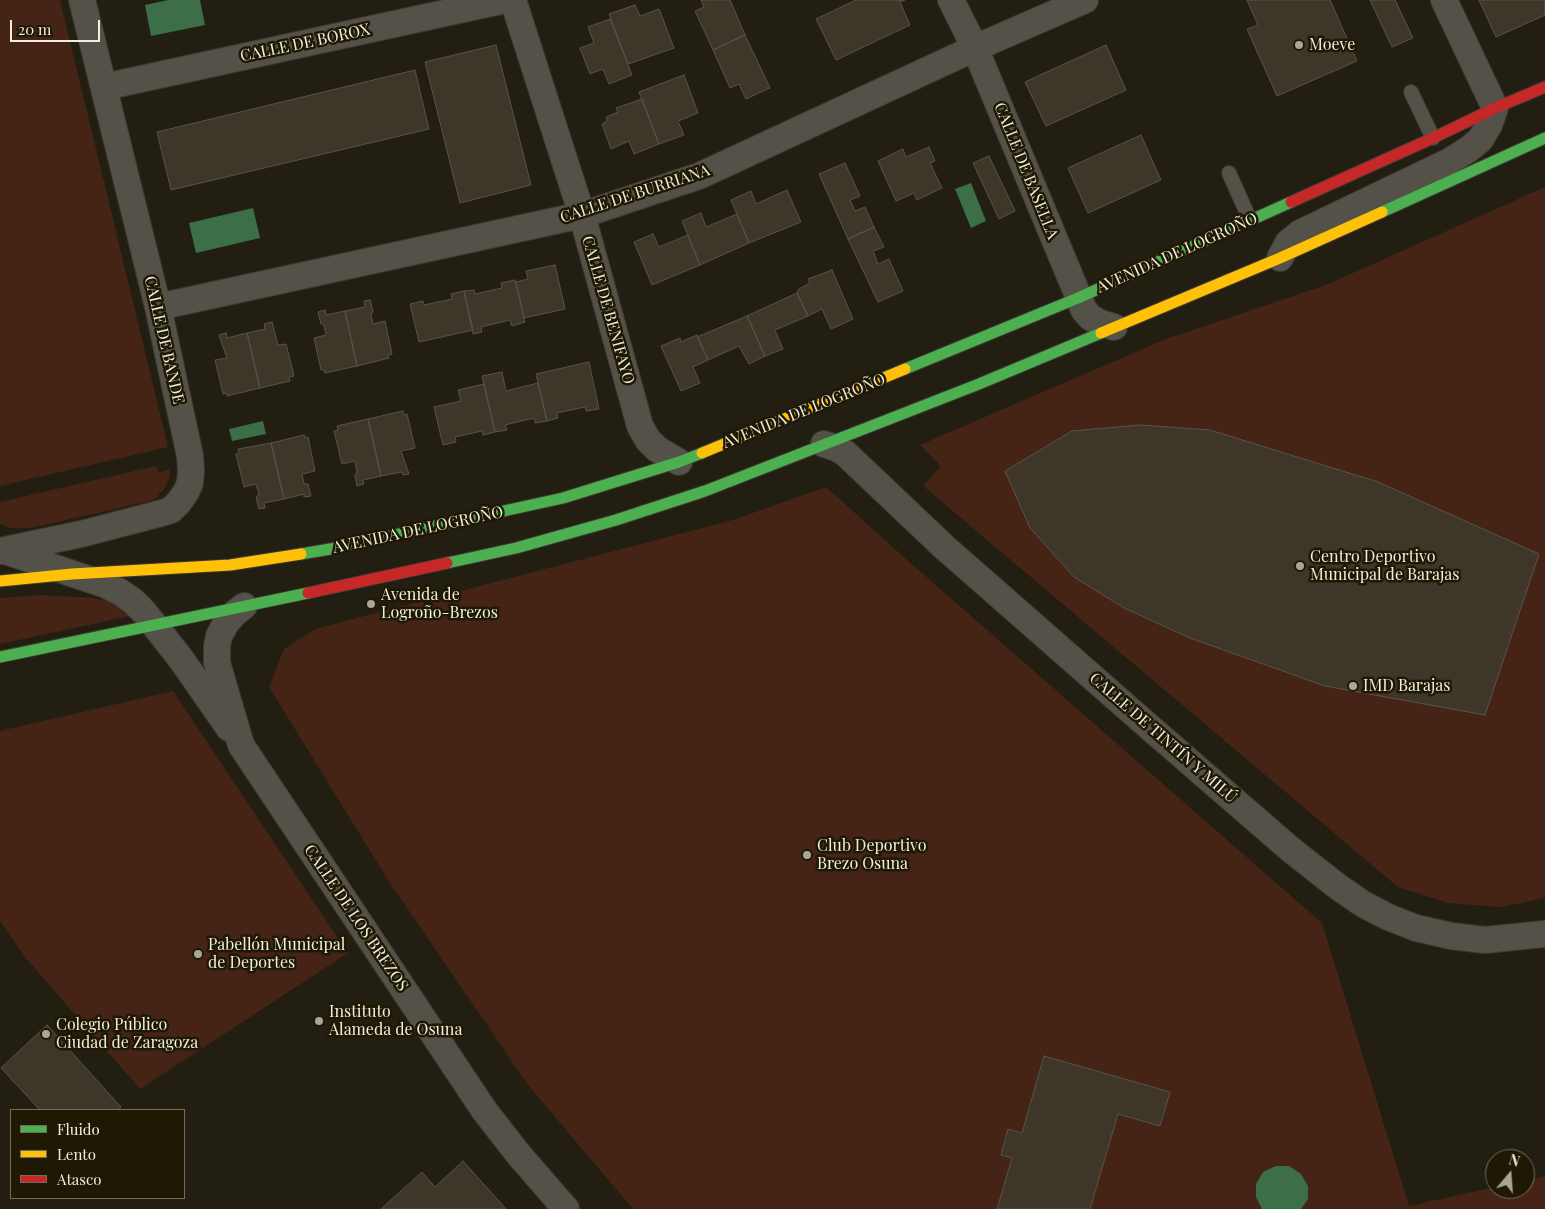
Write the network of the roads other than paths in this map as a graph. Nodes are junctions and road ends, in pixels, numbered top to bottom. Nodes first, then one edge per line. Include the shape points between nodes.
1 (82, 0) edge
2 (505, 0) edge
3 (513, 0) edge
4 (526, 0) edge
5 (536, 0) edge
6 (951, 0) edge
7 (1085, 0) edge
8 (1444, 0) edge
9 (975, 48) junction
10 (104, 87) junction
11 (1545, 87) edge
12 (1411, 92) dead end
13 (1495, 108) junction
14 (1433, 138) junction
15 (1545, 138) edge
16 (1229, 173) dead end
17 (582, 215) junction
18 (1250, 220) junction
19 (1280, 258) junction
20 (1078, 298) junction
21 (158, 306) junction
22 (1114, 327) junction
23 (824, 444) junction
24 (679, 462) junction
25 (2, 551) edge
26 (72, 574) junction
27 (0, 581) edge
28 (244, 606) junction
29 (155, 626) junction
30 (0, 657) edge
31 (241, 745) junction
32 (1545, 934) edge
33 (566, 1209) edge

1 - 10 street, CALLE DE BANDE
2 - 10 street, CALLE DE BOROX
3 - 17 street, CALLE DE BENIFAYO
4 - 5 street
6 - 9 street, CALLE DE BASELLA
7 - 9 street, CALLE DE BURRIANA
8 - 13 street
9 - 17 street, CALLE DE BURRIANA via 699,176
9 - 20 street, CALLE DE BASELLA
10 - 21 street, CALLE DE BANDE
11 - 13 main road, AVENIDA DE LOGROÑO
12 - 14 lane
13 - 14 main road, AVENIDA DE LOGROÑO
13 - 19 street via 1480,140 1470,149 1300,233 1288,243
14 - 18 main road, AVENIDA DE LOGROÑO
15 - 19 main road
16 - 18 lane
17 - 21 street, CALLE DE BURRIANA
17 - 24 street, CALLE DE BENIFAYO via 640,426 657,449
18 - 20 main road, AVENIDA DE LOGROÑO
19 - 22 main road
20 - 22 street, CALLE DE BASELLA via 1090,317
20 - 24 main road, AVENIDA DE LOGROÑO
21 - 25 street, CALLE DE BANDE via 190,456 191,476 186,492 171,510 162,514
22 - 23 main road
23 - 28 main road via 705,491 516,548
23 - 32 street, CALLE DE TINTÍN Y MILÚ via 845,453 943,546 1290,849 1363,904 1416,928 1451,936 1485,940
24 - 26 main road, AVENIDA DE LOGROÑO via 563,498 330,549 230,565
25 - 26 street, AVENIDA DE LOGROÑO
26 - 27 main road, AVENIDA DE LOGROÑO
26 - 29 street, AVENIDA DE LOGROÑO via 120,592 134,601
28 - 29 main road
28 - 31 street, CALLE DE LOS BREZOS via 226,623 217,646 218,663
29 - 30 main road
29 - 31 street, AVENIDA DE LOGROÑO
31 - 33 street, CALLE DE LOS BREZOS via 484,1110 518,1156

